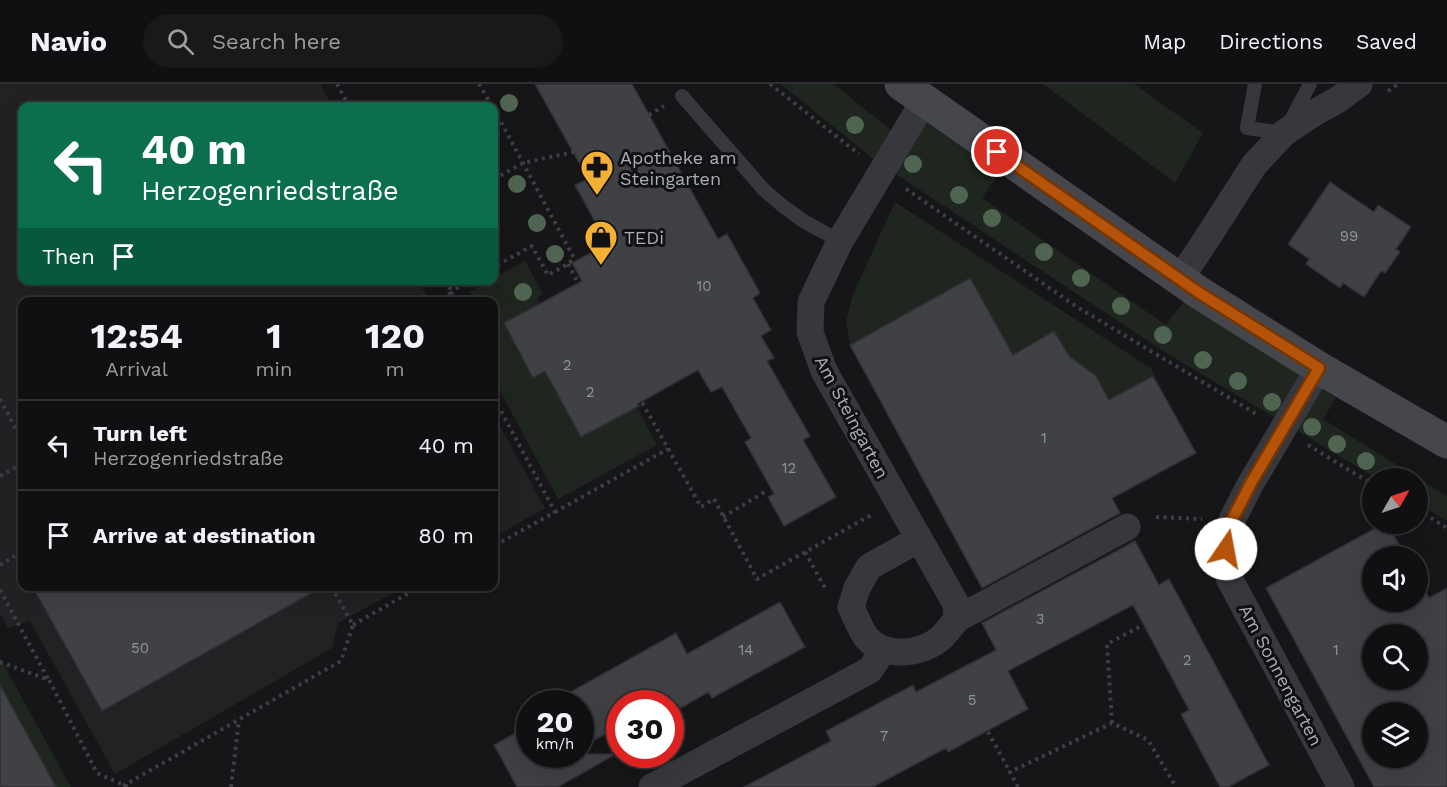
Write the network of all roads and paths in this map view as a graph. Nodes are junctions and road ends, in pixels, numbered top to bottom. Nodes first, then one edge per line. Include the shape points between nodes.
1 (337, 84) edge
2 (479, 84) edge
3 (770, 84) edge
4 (1255, 84) edge
5 (1310, 84) edge
6 (1398, 84) edge
7 (1370, 91) edge
8 (912, 92) edge
9 (682, 96) dead end
10 (347, 102) edge
11 (490, 102) edge
12 (498, 117) edge
13 (1284, 133) junction
14 (584, 150) dead end
15 (523, 163) junction
16 (881, 172) junction
17 (498, 177) edge
18 (840, 241) junction
19 (568, 264) junction
20 (498, 265) edge
21 (1180, 279) junction
22 (448, 285) edge
23 (461, 285) edge
24 (452, 292) junction
25 (444, 297) edge
26 (452, 297) edge
27 (615, 352) junction
28 (605, 358) dead end
29 (1319, 368) junction
30 (0, 399) edge
31 (498, 405) edge
32 (1282, 430) junction
33 (18, 433) edge
34 (1447, 442) edge
35 (668, 449) junction
36 (18, 466) edge
37 (0, 476) edge
38 (1362, 478) edge
39 (768, 490) dead end
40 (898, 501) junction
41 (555, 512) junction
42 (1428, 516) edge
43 (723, 517) junction
44 (1156, 517) dead end
45 (1232, 520) junction
46 (1127, 526) dead end
47 (1447, 528) edge
48 (919, 539) junction
49 (498, 544) edge
50 (15, 556) dead end
51 (0, 565) edge
52 (0, 590) edge
53 (334, 591) edge
54 (412, 591) edge
55 (957, 619) junction
56 (353, 625) junction
57 (1143, 625) dead end
58 (883, 650) junction
59 (0, 662) edge
60 (49, 680) junction
61 (239, 719) junction
62 (1113, 723) junction
63 (988, 732) dead end
64 (1010, 772) junction
65 (693, 777) edge
66 (125, 786) edge
67 (231, 787) edge
68 (652, 787) edge
69 (1018, 787) edge
70 (1176, 787) edge
71 (1341, 787) edge

1 - 10 path
2 - 11 path
3 - 16 path
4 - 13 lane via 1247,128
5 - 13 lane
6 - 7 path
7 - 13 street via 1339,99
8 - 16 street, Am Steingarten
8 - 21 street
9 - 18 lane via 764,190 805,222
12 - 15 path
13 - 21 street via 1254,165
14 - 15 path
15 - 17 path
15 - 19 path via 574,258
16 - 18 street, Am Steingarten
16 - 32 path via 1077,307
18 - 40 street, Am Steingarten via 811,302 810,332 824,371
19 - 20 path via 548,275 532,246
19 - 27 path
21 - 29 street
22 - 24 path
23 - 24 path
24 - 25 path
24 - 26 path
27 - 28 path
27 - 35 path
29 - 32 street, Am Sonnengarten
29 - 34 street
30 - 33 path
31 - 41 path
32 - 38 path
32 - 45 street, Am Sonnengarten
35 - 41 path
35 - 43 path via 701,507 714,500
36 - 37 path
39 - 43 path
40 - 43 path via 757,579
40 - 48 street, Am Steingarten
41 - 49 path
42 - 47 path
44 - 45 path
45 - 71 street, Am Sonnengarten via 1226,549 1229,578
46 - 55 street
48 - 55 street, Am Steingarten via 956,604
48 - 58 street via 869,567 857,588 851,608 866,637
50 - 51 path
52 - 60 path
53 - 56 path
54 - 56 path
55 - 58 street via 941,638 918,650
56 - 61 path via 341,661
57 - 62 path via 1107,644
58 - 65 street via 870,670
59 - 60 path
60 - 66 path via 97,773
61 - 66 path
61 - 67 path
62 - 64 path
62 - 70 path via 1148,740
63 - 64 path
64 - 69 path
65 - 68 street

